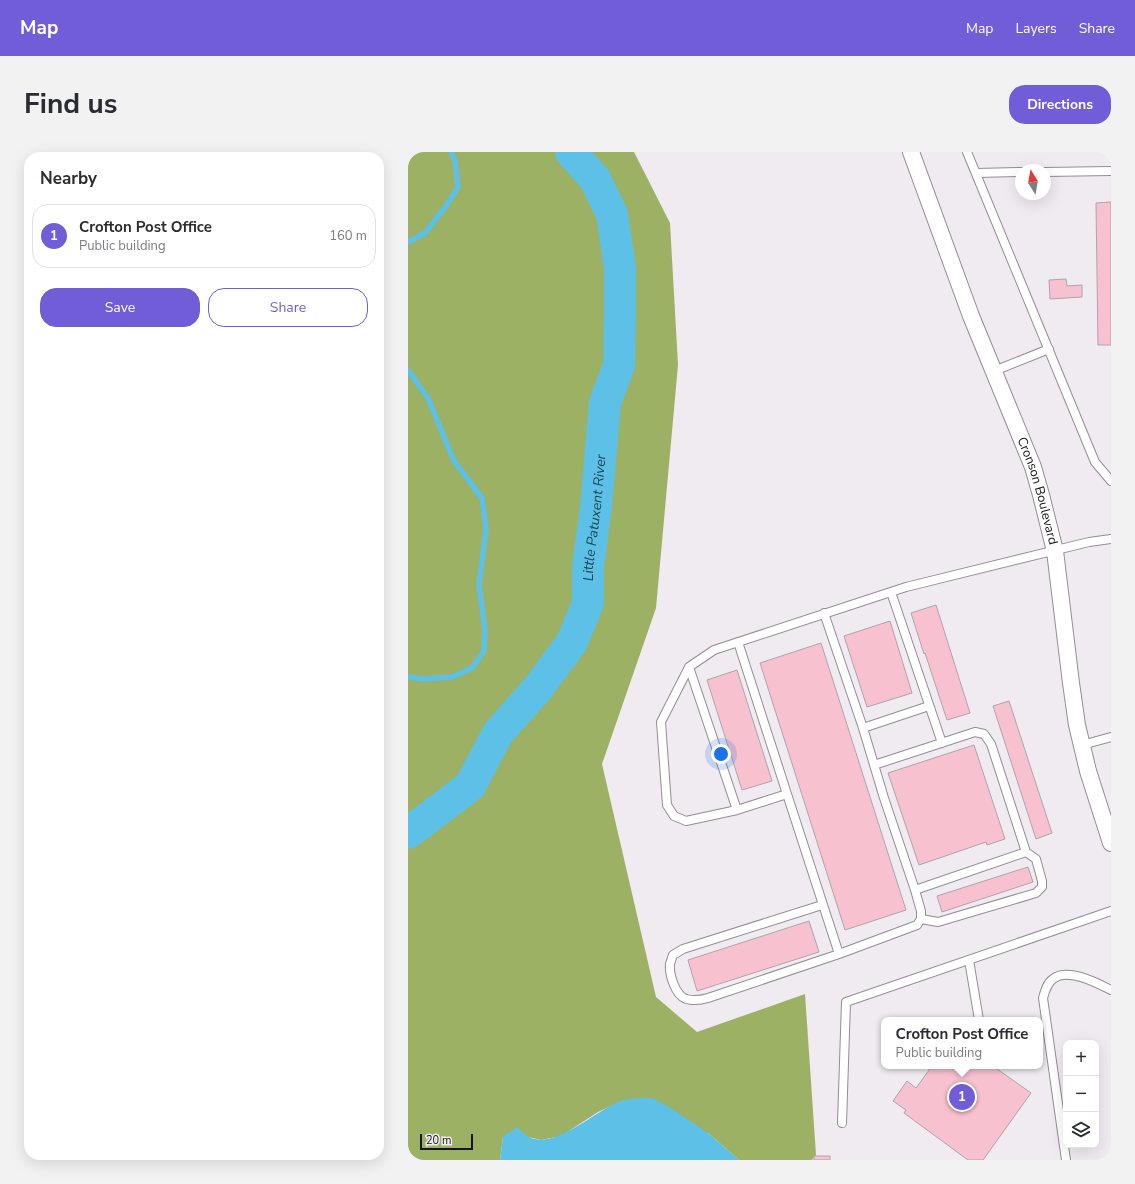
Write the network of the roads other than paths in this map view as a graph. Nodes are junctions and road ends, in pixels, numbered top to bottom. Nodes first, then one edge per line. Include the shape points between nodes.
1 (911, 152) edge
2 (967, 152) edge
3 (1111, 171) edge
4 (1015, 172) edge
5 (1051, 172) edge
6 (976, 173) junction
7 (1049, 349) junction
8 (994, 371) junction
9 (1111, 481) edge
10 (1111, 539) edge
11 (1054, 551) junction
12 (891, 592) junction
13 (824, 613) junction
14 (738, 642) junction
15 (689, 667) junction
16 (929, 706) junction
17 (863, 728) junction
18 (1111, 737) edge
19 (942, 743) junction
20 (1082, 745) junction
21 (874, 765) junction
22 (787, 794) junction
23 (736, 810) junction
24 (1111, 843) edge
25 (1026, 852) junction
26 (915, 890) junction
27 (822, 905) junction
28 (1111, 911) edge
29 (921, 919) junction
30 (839, 954) junction
31 (968, 960) junction
32 (1111, 990) edge
33 (978, 1017) edge
34 (842, 1123) dead end
35 (1066, 1160) edge

1 - 8 street, Cronson Boulevard via 971,316
2 - 6 lane
3 - 5 lane
4 - 6 lane
6 - 7 lane
7 - 8 lane
7 - 9 lane via 1095,462
8 - 11 street, Cronson Boulevard via 1033,467
10 - 11 lane
11 - 12 lane
11 - 20 street, Cronson Boulevard via 1077,725
12 - 13 lane
12 - 16 lane
13 - 14 lane
13 - 17 lane
14 - 15 lane via 714,650
14 - 22 lane
15 - 23 lane
15 - 23 lane via 661,722 667,806 674,816 686,821
16 - 17 lane
16 - 19 lane
17 - 21 lane
18 - 20 lane
19 - 21 lane
19 - 25 lane via 975,732 984,734 991,744
20 - 24 street, Cronson Boulevard
21 - 26 lane
22 - 23 lane
22 - 27 lane
25 - 26 lane
25 - 29 lane via 1036,859 1042,880 1042,887 1036,893 938,922
26 - 29 lane
27 - 30 lane
27 - 30 lane via 683,949 673,955 670,964 672,975 678,992 685,999 697,1000
28 - 31 lane
29 - 30 lane via 917,925
31 - 33 lane
31 - 34 lane via 846,1002
32 - 35 lane via 1087,978 1063,974 1053,978 1043,998

